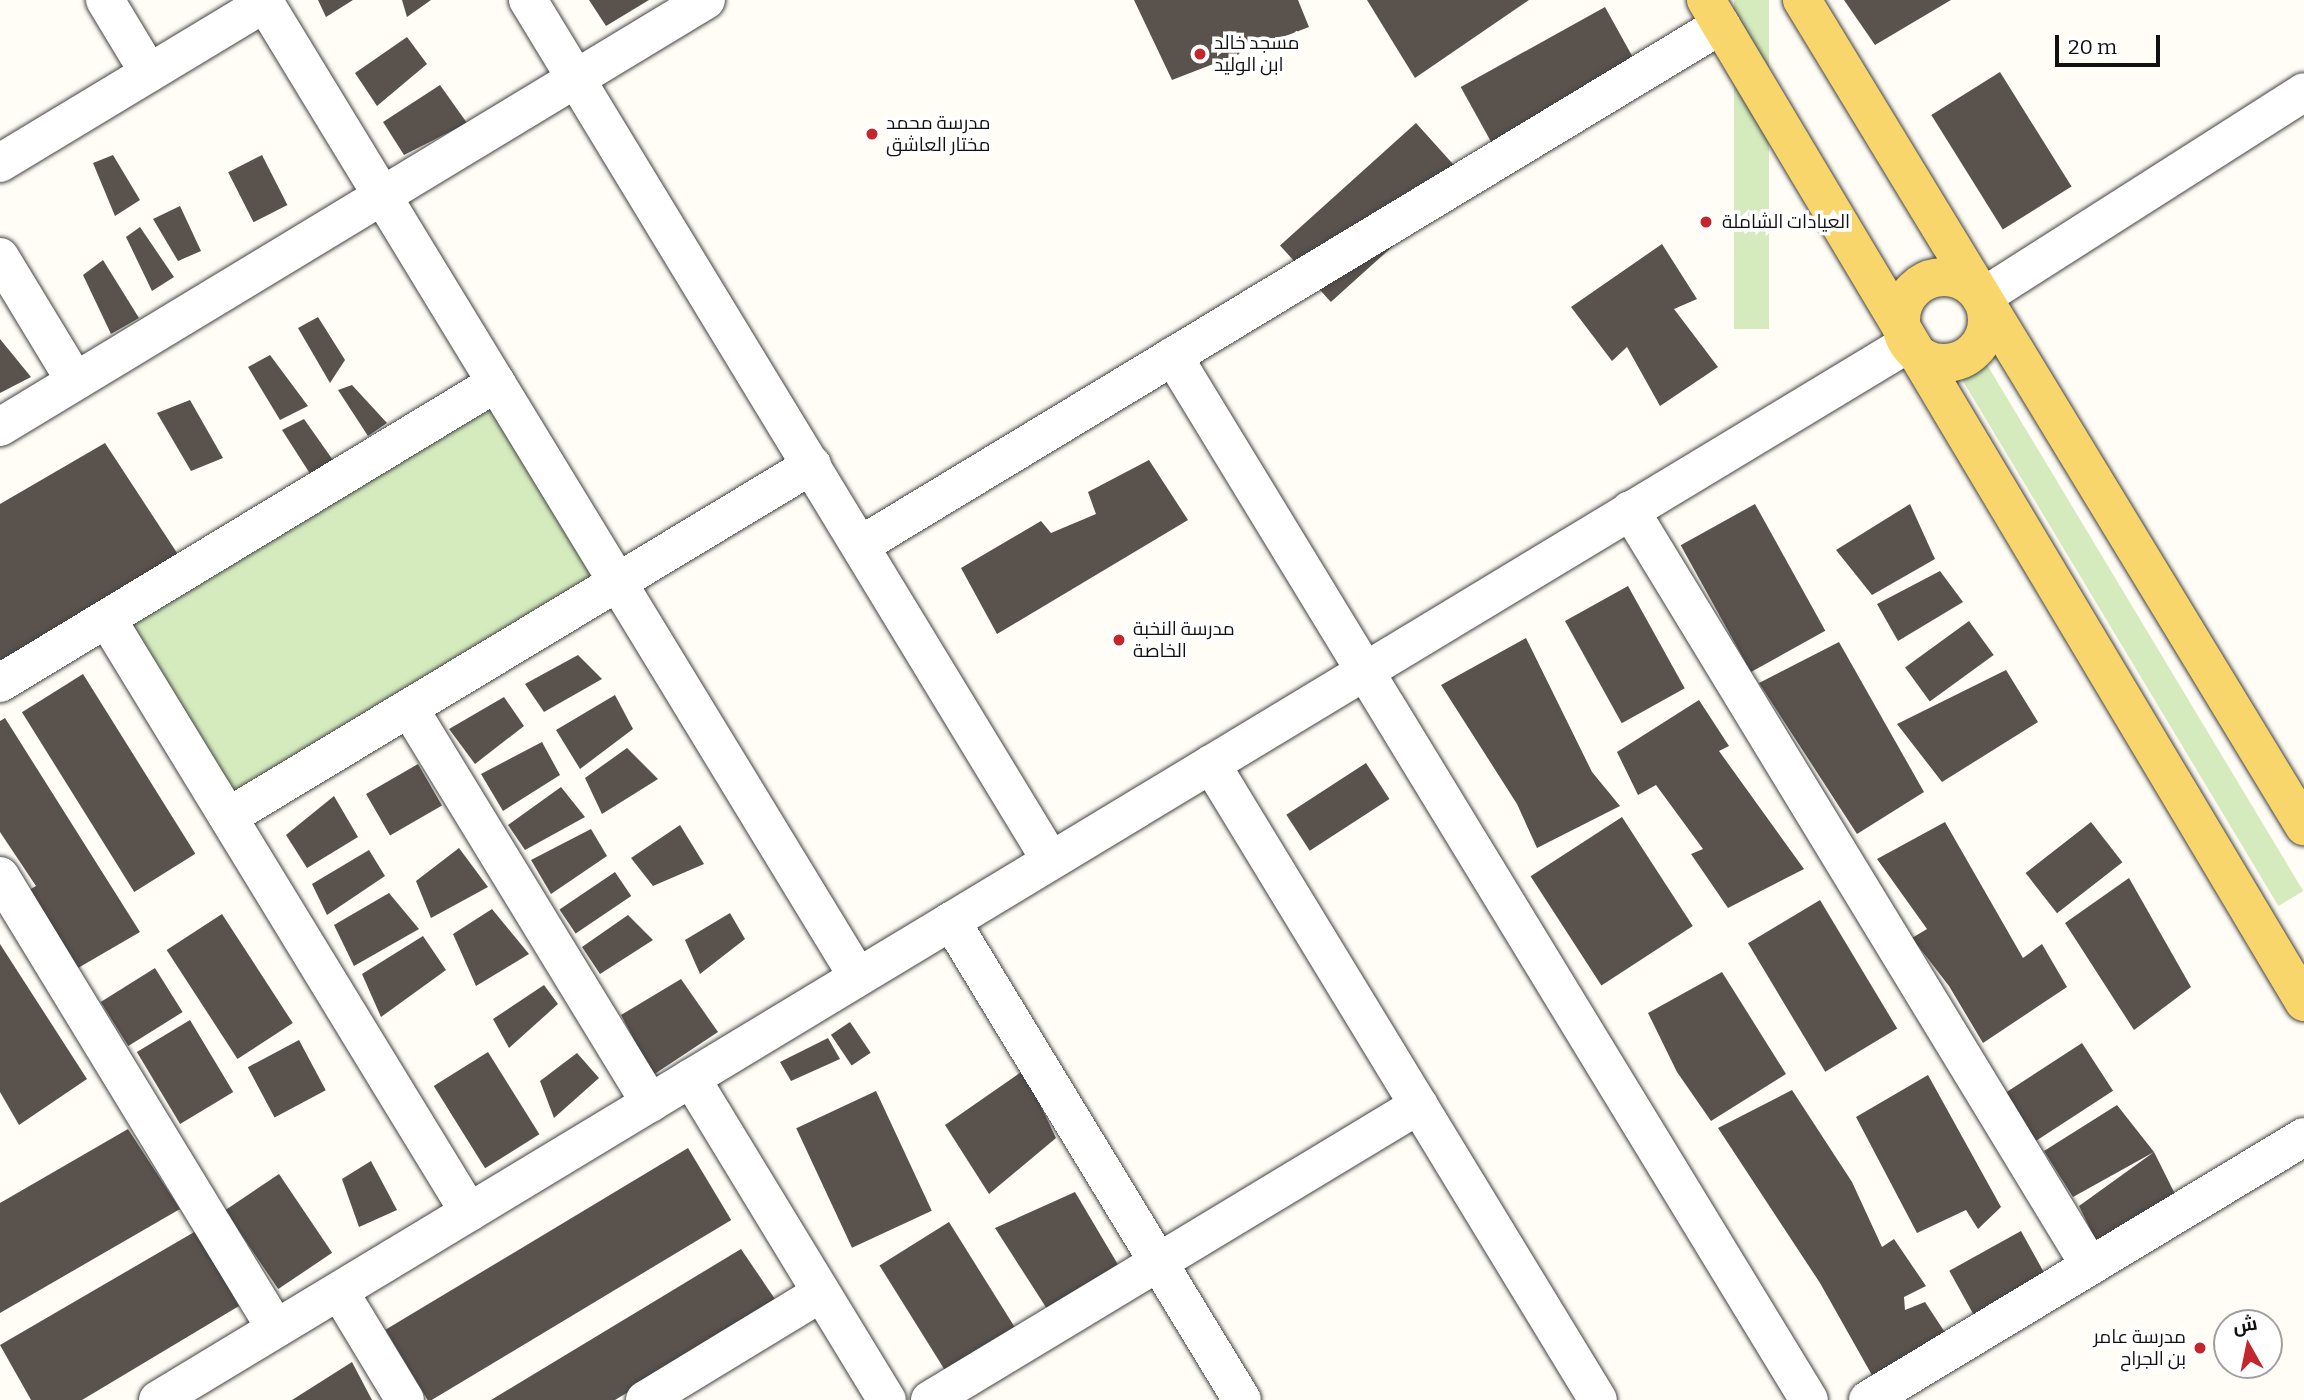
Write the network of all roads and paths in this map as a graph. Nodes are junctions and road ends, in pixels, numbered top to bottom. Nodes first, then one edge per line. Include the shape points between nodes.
1 (104, 0) edge
2 (528, 0) edge
3 (706, 0) edge
4 (1802, 0) edge
5 (264, 1) edge
6 (1713, 13) edge
7 (149, 73) junction
8 (579, 77) junction
9 (2304, 92) edge
10 (0, 163) edge
11 (383, 196) junction
12 (0, 257) edge
13 (1981, 298) junction
14 (1907, 344) junction
15 (1173, 356) junction
16 (75, 381) junction
17 (496, 383) junction
18 (0, 427) edge
19 (812, 465) junction
20 (1630, 510) junction
21 (860, 545) junction
22 (617, 582) junction
23 (107, 619) junction
24 (1365, 671) junction
25 (0, 683) edge
26 (409, 708) junction
27 (1211, 764) junction
28 (228, 817) junction
29 (2304, 826) edge
30 (1051, 861) junction
31 (0, 876) edge
32 (951, 921) junction
33 (858, 977) junction
34 (2304, 1002) edge
35 (691, 1078) junction
36 (650, 1103) junction
37 (1419, 1105) junction
38 (2304, 1137) edge
39 (469, 1212) junction
40 (1158, 1262) junction
41 (2090, 1266) junction
42 (339, 1291) junction
43 (821, 1293) junction
44 (276, 1329) junction
45 (158, 1400) edge
46 (405, 1400) edge
47 (645, 1400) edge
48 (887, 1400) edge
49 (930, 1400) edge
50 (1242, 1400) edge
51 (1598, 1400) edge
52 (1809, 1400) edge
53 (1868, 1400) edge

1 - 7 street
2 - 8 street
3 - 8 street
4 - 13 main road
5 - 7 street
5 - 11 street
6 - 14 main road
6 - 15 street
7 - 10 street
8 - 11 street
8 - 19 street
9 - 13 street
11 - 16 street
11 - 17 street
12 - 16 street
13 - 14 main road via 1986,330 1968,357 1934,363
13 - 14 main road via 1954,278 1920,283 1901,311
13 - 29 main road
14 - 20 street
14 - 34 main road
15 - 21 street
15 - 24 street
16 - 18 street
17 - 22 street
17 - 23 street
19 - 21 street
19 - 22 street
20 - 24 street
20 - 41 street
21 - 30 street
22 - 26 street
22 - 33 street
23 - 25 street
23 - 28 street
24 - 27 street
24 - 52 street
26 - 28 street
26 - 36 street
27 - 30 street
27 - 37 street
28 - 39 street
30 - 32 street
31 - 44 street
32 - 33 street
32 - 40 street
33 - 35 street
35 - 36 street
35 - 43 street
36 - 39 street
37 - 40 street
37 - 51 street
38 - 41 street
39 - 42 street
40 - 49 street
40 - 50 street
41 - 53 street
42 - 44 street
42 - 46 street
43 - 47 street
43 - 48 street
44 - 45 street

